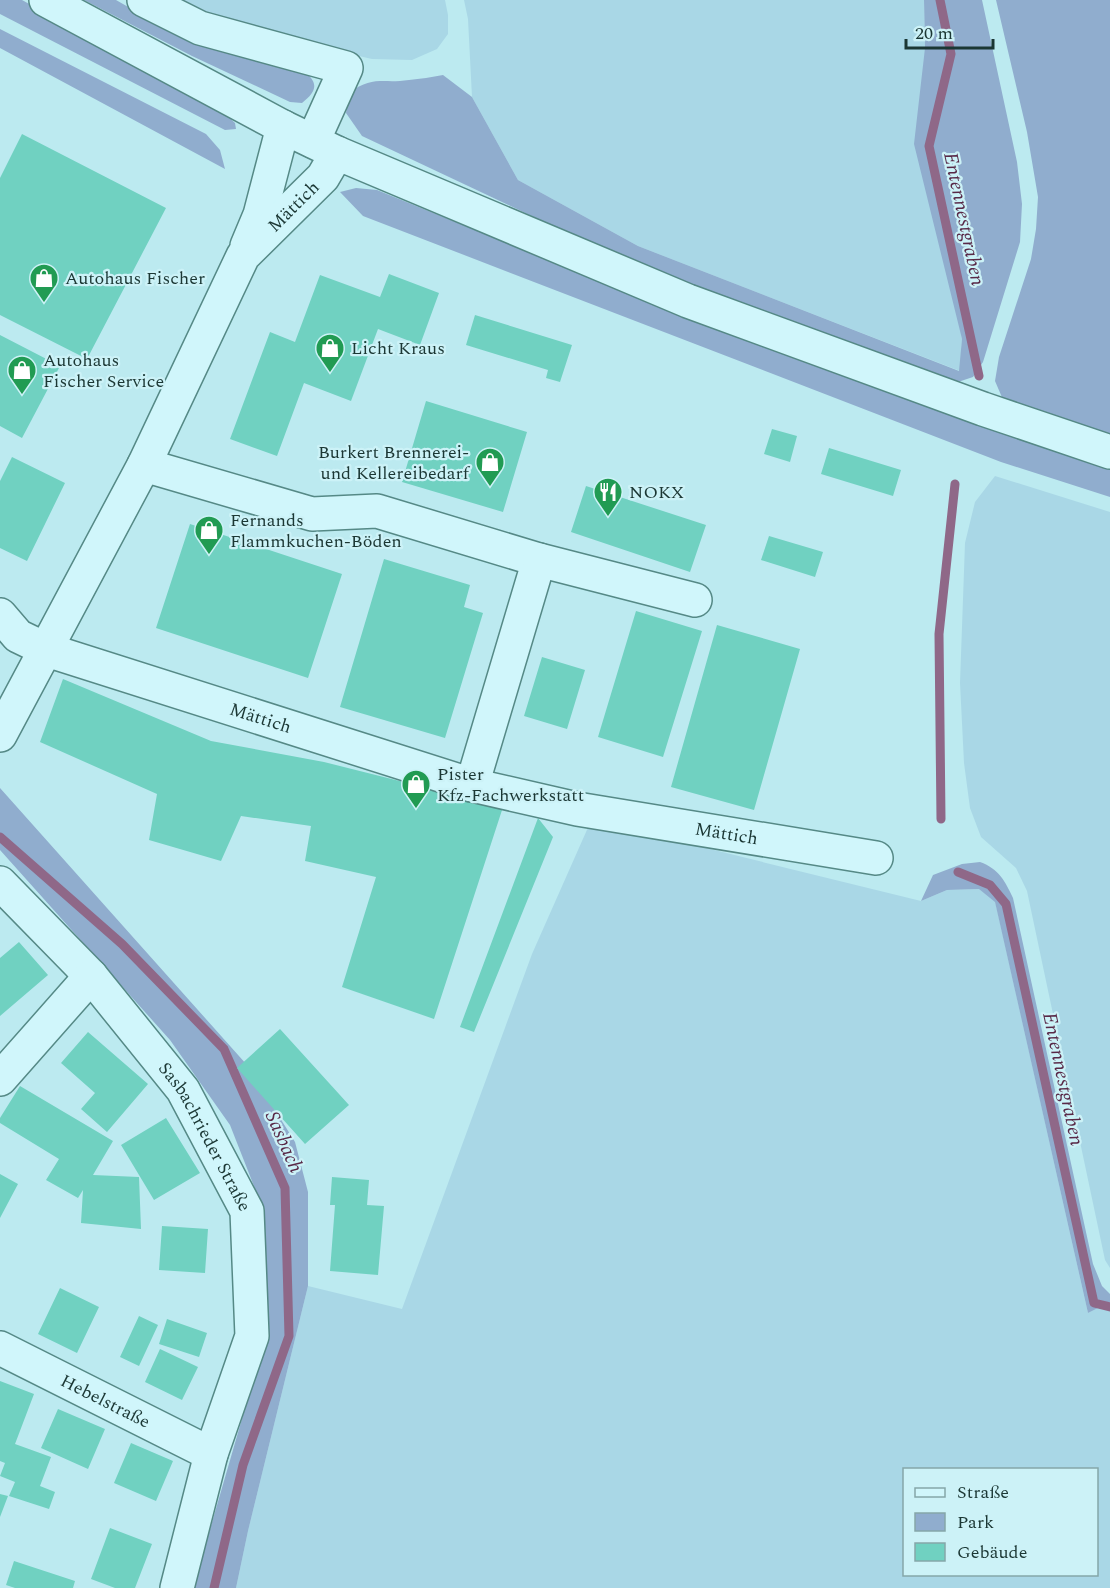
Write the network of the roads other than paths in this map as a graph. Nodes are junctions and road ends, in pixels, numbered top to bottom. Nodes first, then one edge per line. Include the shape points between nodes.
1 (46, 0) edge
2 (144, 0) edge
3 (283, 127) junction
4 (325, 147) junction
5 (243, 256) junction
6 (1110, 452) edge
7 (144, 465) junction
8 (539, 560) junction
9 (696, 600) dead end
10 (0, 615) edge
11 (47, 650) junction
12 (0, 735) edge
13 (472, 784) junction
14 (876, 858) dead end
15 (0, 883) edge
16 (91, 976) junction
17 (0, 1079) edge
18 (0, 1348) edge
19 (211, 1454) junction
20 (177, 1588) edge

1 - 3 street
2 - 4 street, Mättich via 200,28 346,68
3 - 4 street
3 - 5 street, Mättich via 260,215
4 - 5 street, Mättich via 323,177
4 - 6 street via 688,301
5 - 7 street, Mättich
7 - 8 street via 312,514 377,511
7 - 11 street, Mättich
8 - 9 street
8 - 13 street
10 - 11 street, Mättich via 18,636
11 - 12 street, Mättich
11 - 13 street, Mättich
13 - 14 street, Mättich via 577,809
15 - 16 street, Sasbachrieder Straße
16 - 17 street
16 - 19 street, Sasbachrieder Straße via 183,1090 247,1211 252,1336
18 - 19 street, Hebelstraße
19 - 20 street, Sasbachrieder Straße

